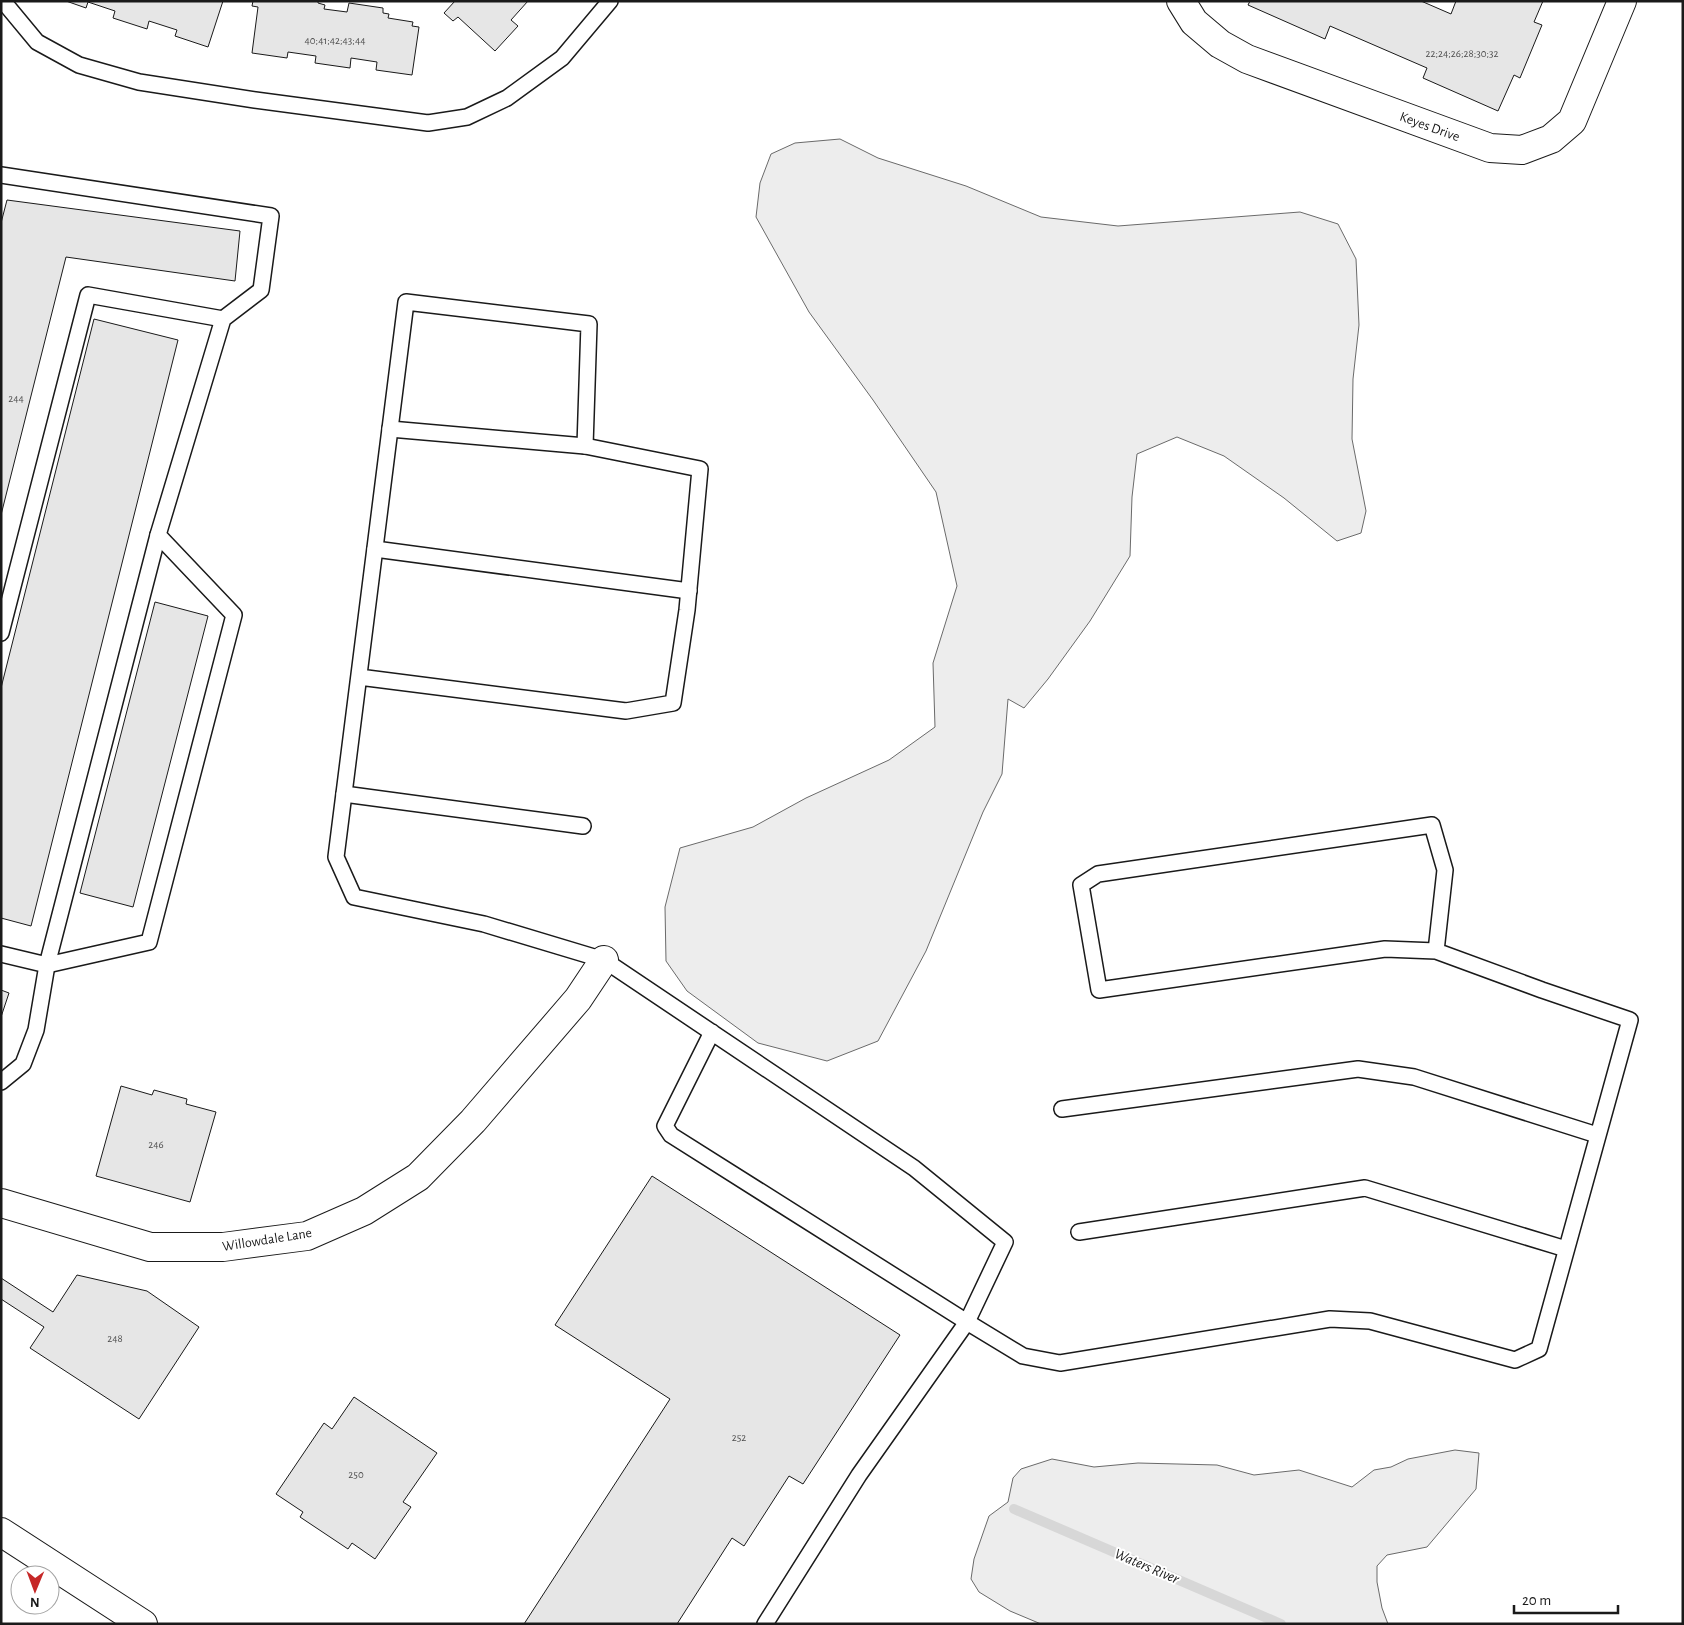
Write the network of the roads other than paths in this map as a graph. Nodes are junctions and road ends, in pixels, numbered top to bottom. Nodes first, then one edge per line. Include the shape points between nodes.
1 (3, 1) edge
2 (610, 1) edge
3 (1181, 1) edge
4 (1622, 1) edge
5 (1, 175) edge
6 (223, 319) junction
7 (390, 429) junction
8 (585, 446) junction
9 (158, 535) junction
10 (375, 549) junction
11 (689, 591) junction
12 (1, 633) edge
13 (359, 677) junction
14 (344, 794) junction
15 (583, 826) dead end
16 (1436, 951) junction
17 (1, 954) edge
18 (604, 960) junction
19 (47, 964) junction
20 (712, 1032) junction
21 (1, 1082) edge
22 (1062, 1109) dead end
23 (1597, 1135) junction
24 (1, 1203) edge
25 (1079, 1232) dead end
26 (1566, 1249) junction
27 (967, 1322) junction
28 (1, 1532) edge
29 (143, 1624) edge
30 (765, 1624) edge

1 - 2 lane via 37,42 79,65 139,82 428,123 467,117 507,98 562,58
3 - 4 main road, Keyes Drive via 1194,22 1220,44 1247,59 1490,148 1522,150 1551,139 1572,121
5 - 6 lane via 271,216 260,290
6 - 9 lane
6 - 12 lane via 88,295
7 - 8 lane
7 - 8 lane via 406,302 589,324
7 - 10 lane
8 - 11 lane via 700,468
9 - 19 lane
9 - 19 lane via 234,615 149,942
10 - 11 lane
10 - 13 lane
11 - 13 lane via 673,703 626,711
13 - 14 lane
14 - 15 lane
14 - 18 lane via 336,858 354,897 484,924
16 - 16 lane via 1445,870 1432,825 1098,874 1081,885 1099,990 1385,949
16 - 23 lane via 1630,1020
17 - 19 lane
18 - 20 lane
18 - 24 main road, Willowdale Lane via 572,1006 473,1121 418,1177 364,1211 307,1236 223,1247 150,1247
19 - 21 lane via 36,1030 23,1064
20 - 27 lane via 914,1168 1005,1242
20 - 27 lane via 665,1126 671,1135
22 - 23 lane via 1358,1069 1414,1077
23 - 26 lane
25 - 26 lane via 1365,1188
26 - 27 lane via 1539,1349 1515,1360 1370,1321 1330,1319 1060,1362 1023,1356
27 - 30 lane via 859,1474
28 - 29 main road

